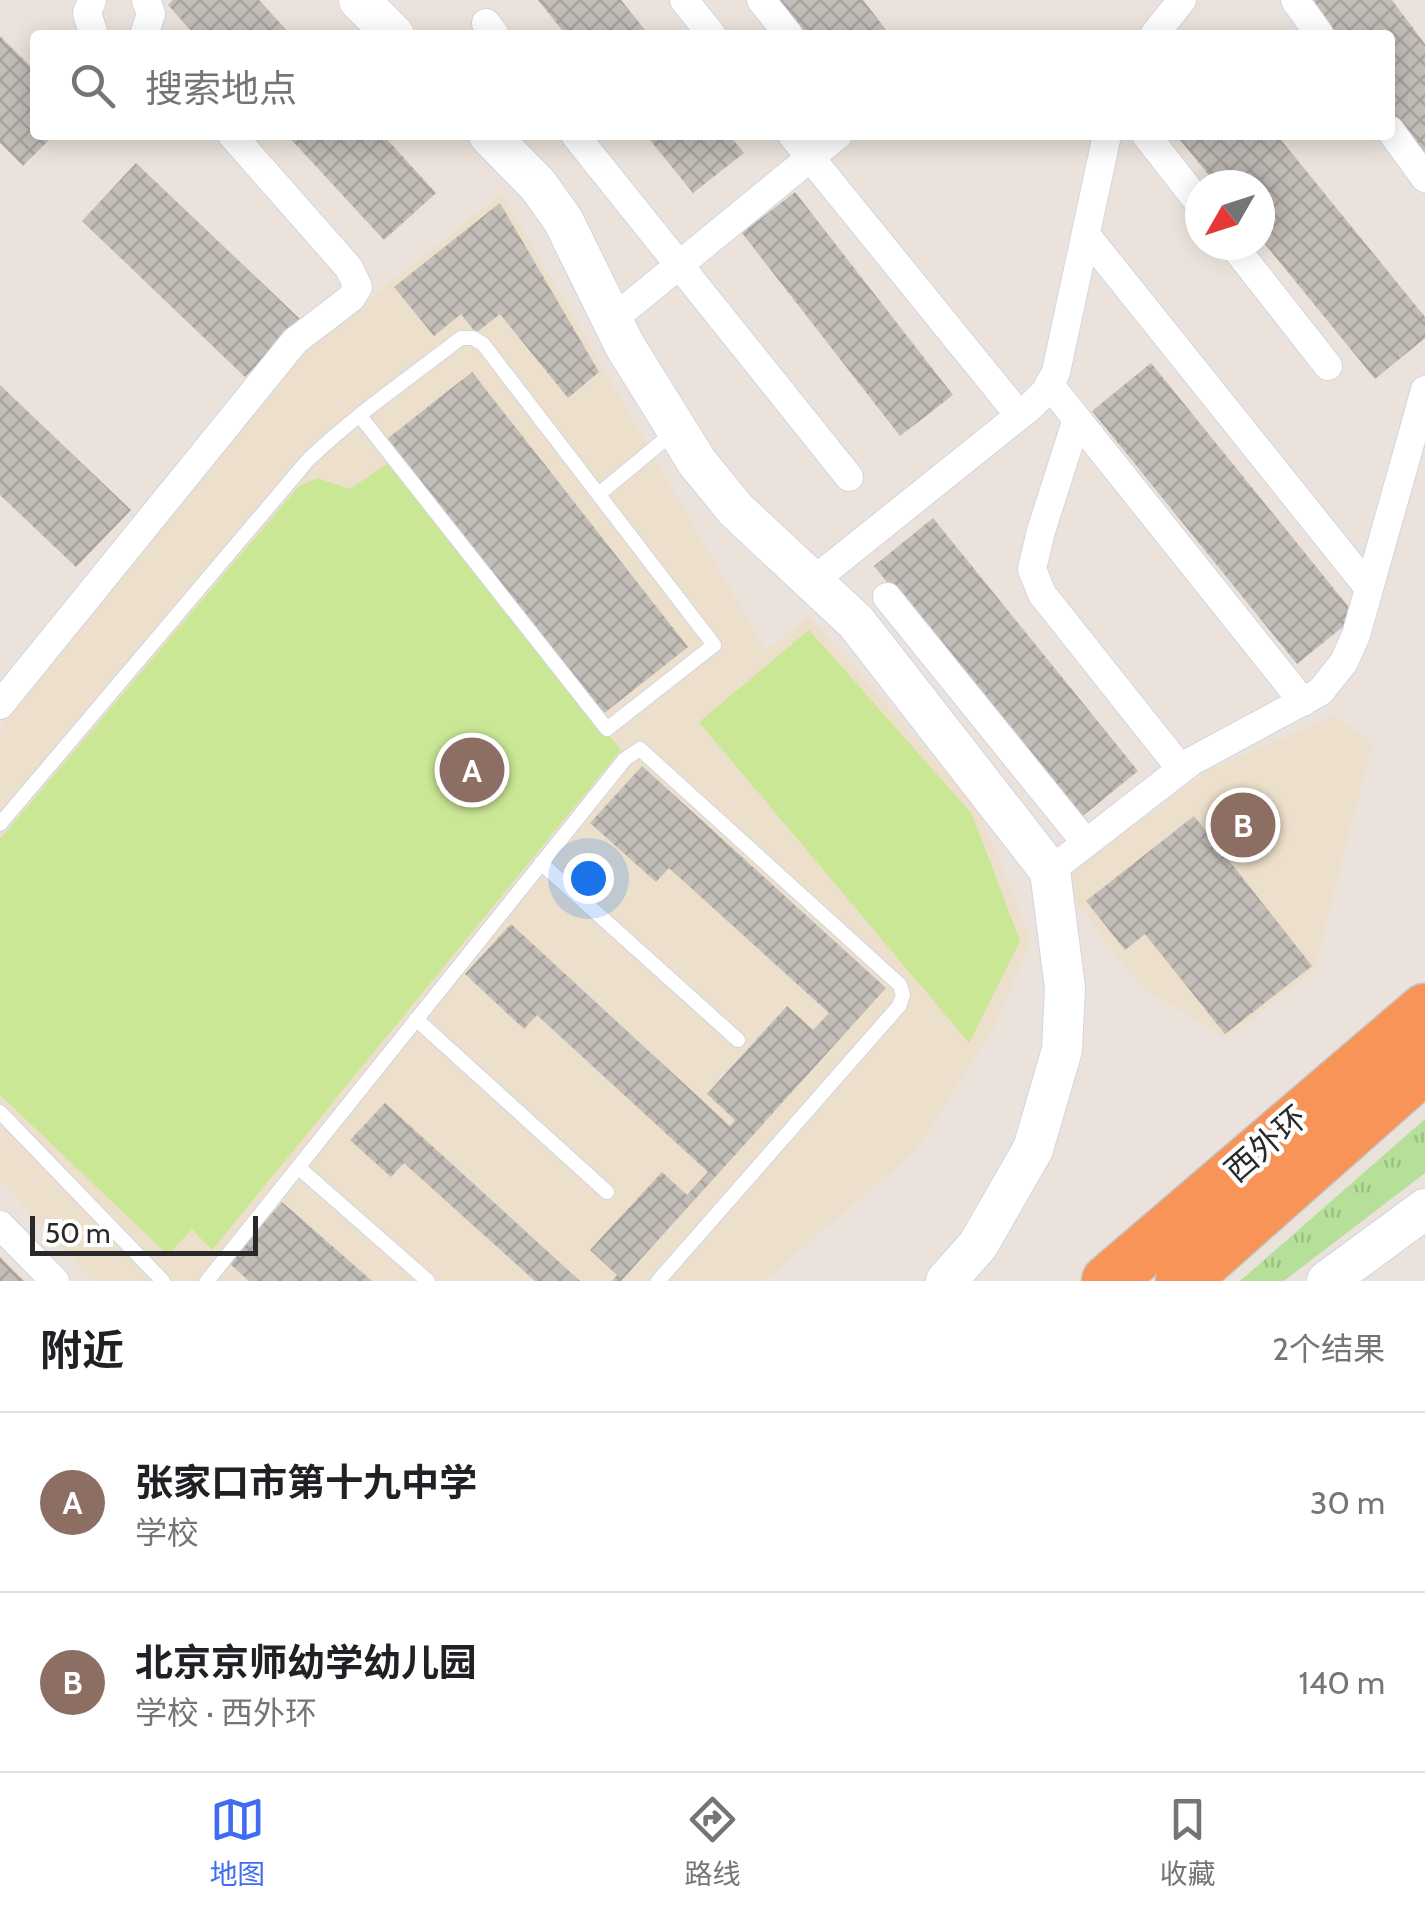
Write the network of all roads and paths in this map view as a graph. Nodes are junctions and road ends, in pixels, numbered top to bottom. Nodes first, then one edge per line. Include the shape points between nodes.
1 (92, 0) edge
2 (146, 0) edge
3 (359, 0) edge
4 (684, 0) edge
5 (761, 0) edge
6 (1295, 0) edge
7 (1176, 3) edge
8 (92, 30) edge
9 (146, 30) edge
10 (389, 30) edge
11 (708, 30) edge
12 (785, 30) edge
13 (1157, 30) edge
14 (1316, 30) edge
15 (1395, 137) edge
16 (236, 140) edge
17 (495, 140) edge
18 (580, 140) edge
19 (796, 140) edge
20 (832, 140) edge
21 (1106, 140) edge
22 (1150, 140) edge
23 (810, 158) junction
24 (1425, 178) edge
25 (1185, 185) edge
26 (1086, 234) junction
27 (1244, 260) edge
28 (680, 265) junction
29 (612, 320) junction
30 (1328, 366) dead end
31 (1049, 384) junction
32 (1425, 390) edge
33 (360, 416) junction
34 (1020, 416) junction
35 (1077, 420) junction
36 (676, 430) junction
37 (849, 477) dead end
38 (599, 494) junction
39 (812, 581) junction
40 (1368, 587) junction
41 (887, 597) dead end
42 (1303, 702) junction
43 (0, 705) edge
44 (1181, 770) junction
45 (0, 824) edge
46 (1086, 843) junction
47 (542, 863) junction
48 (1050, 871) junction
49 (1425, 1010) edge
50 (416, 1019) junction
51 (738, 1040) dead end
52 (1425, 1066) edge
53 (0, 1112) edge
54 (298, 1167) junction
55 (607, 1192) dead end
56 (1425, 1209) edge
57 (0, 1225) edge
58 (54, 1281) edge
59 (163, 1281) edge
60 (206, 1281) edge
61 (428, 1281) edge
62 (658, 1281) edge
63 (946, 1281) edge
64 (1108, 1281) edge
65 (1182, 1281) edge
66 (1328, 1281) edge

1 - 8 street via 87,13
2 - 9 street via 151,14
3 - 10 street
4 - 11 street
5 - 12 street
6 - 14 street
7 - 13 street
15 - 24 street
16 - 43 street via 358,287 295,341
17 - 29 street via 563,220
18 - 28 street
19 - 23 street
20 - 23 street
21 - 26 street
22 - 25 street
23 - 28 street
23 - 34 street
26 - 31 street
26 - 40 street
27 - 30 street
28 - 29 street
28 - 37 street
29 - 36 street
31 - 34 street
31 - 35 street
32 - 40 street
33 - 38 lane via 461,338 473,338
33 - 38 lane via 607,729 714,644
33 - 45 lane via 308,460
34 - 39 street
35 - 42 street
35 - 44 street via 1032,569 1042,594
36 - 38 lane
36 - 39 street via 736,510
39 - 48 street via 856,622
40 - 42 street via 1344,662
41 - 46 street
42 - 44 street
44 - 46 street
46 - 48 street
47 - 50 lane
47 - 51 lane
47 - 62 lane via 640,749 900,985 903,995
48 - 63 street via 1065,988 1062,1050 1033,1149 978,1245
49 - 64 highway, 西外环
50 - 54 lane
50 - 55 lane
52 - 65 highway, 西外环
53 - 59 lane
54 - 60 lane
54 - 61 lane
56 - 66 street
57 - 58 street

